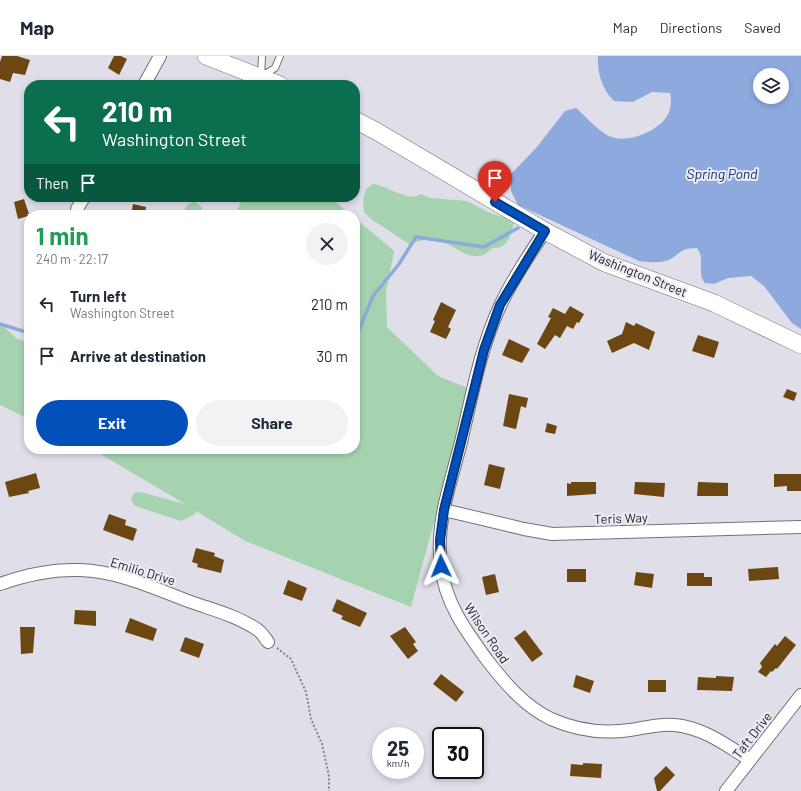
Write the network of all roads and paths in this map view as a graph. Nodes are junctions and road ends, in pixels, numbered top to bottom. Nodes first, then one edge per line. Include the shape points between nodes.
1 (160, 56) edge
2 (206, 56) edge
3 (262, 56) edge
4 (280, 56) edge
5 (261, 77) junction
6 (147, 80) edge
7 (268, 80) edge
8 (360, 123) edge
9 (81, 202) edge
10 (77, 209) dead end
11 (545, 231) junction
12 (801, 345) edge
13 (444, 510) junction
14 (801, 527) edge
15 (0, 584) edge
16 (268, 642) joint
17 (801, 695) edge
18 (750, 760) junction
19 (329, 791) edge
20 (726, 791) edge

1 - 6 street
2 - 5 main road
3 - 5 lane
4 - 5 lane via 275,68
5 - 7 main road
8 - 11 main road, Washington Street
9 - 10 street
11 - 12 main road, Washington Street via 605,262 714,303
11 - 13 street, Wilson Road via 508,290 490,330
13 - 14 street, Teris Way via 552,534
13 - 18 street, Wilson Road via 440,553 443,580 452,606 466,631 516,694 551,719 580,728 615,732 675,725 705,732
15 - 16 street, Emilio Drive via 49,572 80,570 109,574 232,617 260,631
16 - 19 path via 292,659 306,692 311,719 322,744 329,776
17 - 18 street, Taft Drive
18 - 20 street, Taft Drive

